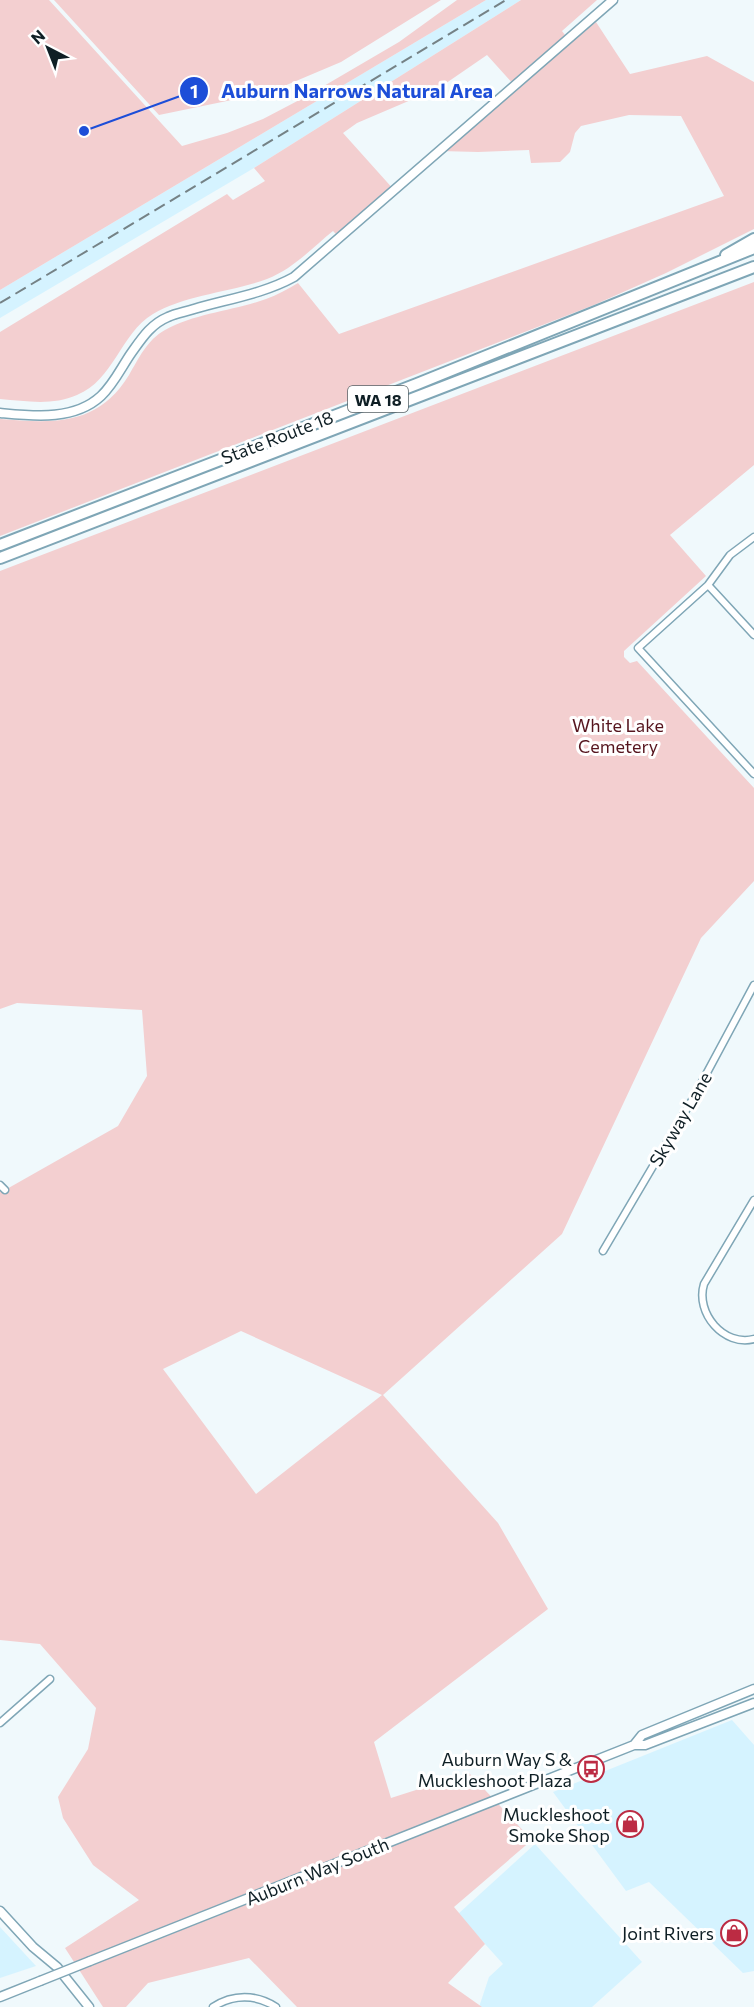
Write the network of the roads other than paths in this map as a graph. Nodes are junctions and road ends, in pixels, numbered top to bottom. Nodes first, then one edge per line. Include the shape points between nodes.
1 (613, 0) edge
2 (754, 239) edge
3 (754, 248) edge
4 (754, 267) edge
5 (694, 274) junction
6 (0, 413) edge
7 (754, 537) edge
8 (0, 545) edge
9 (0, 558) edge
10 (708, 585) junction
11 (754, 635) edge
12 (754, 774) edge
13 (754, 985) edge
14 (754, 1200) edge
15 (748, 1211) junction
16 (754, 1217) edge
17 (603, 1251) dead end
18 (754, 1339) edge
19 (50, 1679) dead end
20 (754, 1689) edge
21 (754, 1703) edge
22 (0, 1723) edge
23 (634, 1745) junction
24 (0, 1911) edge
25 (0, 1997) edge
26 (88, 2007) edge
27 (213, 2007) edge
28 (276, 2007) edge

1 - 6 main road via 294,277 253,294 168,316 153,325 100,397 82,408 60,415
2 - 5 highway
3 - 5 highway, State Route 18 / WA 18
4 - 9 highway, State Route 18 / WA 18
5 - 8 highway, State Route 18 / WA 18
7 - 10 street via 730,555
10 - 11 street
10 - 12 street via 638,648
13 - 17 street, Skyway Lane
14 - 15 street
15 - 16 street
15 - 18 street via 704,1284 701,1302 704,1311 734,1340
19 - 22 street
20 - 23 main road, Auburn Way South via 642,1735
21 - 23 main road, Auburn Way South via 649,1744
23 - 25 main road, Auburn Way South, bridge
24 - 26 main road via 57,1967
27 - 28 street via 243,1997 255,1997

